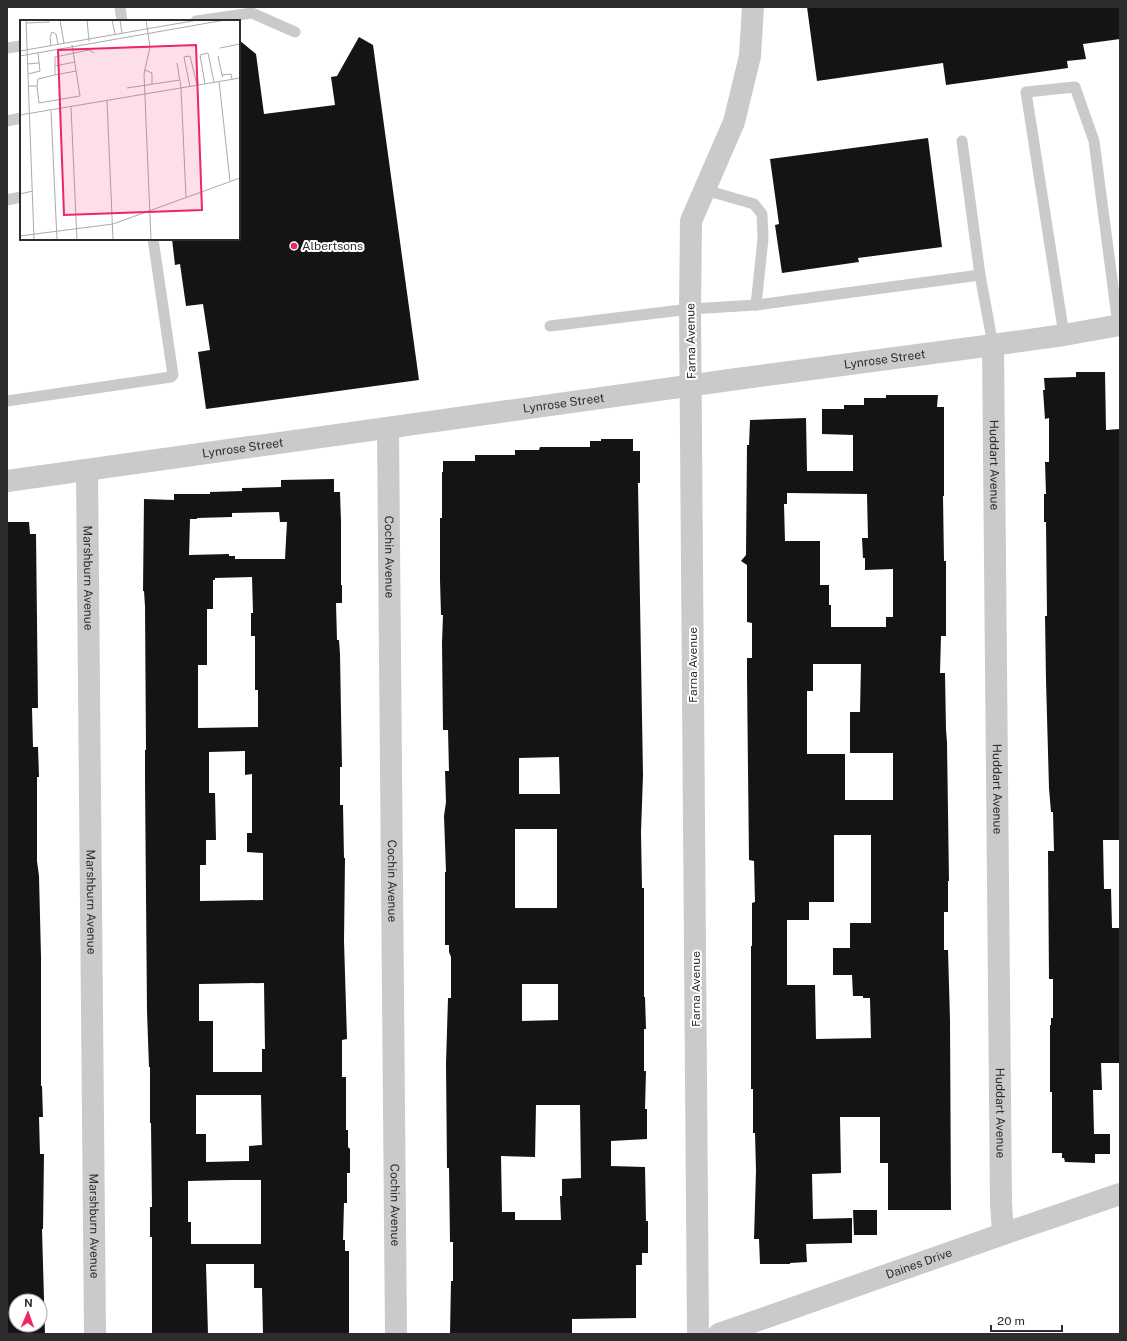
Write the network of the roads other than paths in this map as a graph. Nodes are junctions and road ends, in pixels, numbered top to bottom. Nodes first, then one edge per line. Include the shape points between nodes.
1 (120, 7) edge
2 (753, 7) edge
3 (122, 20) edge
4 (203, 20) edge
5 (295, 32) dead end
6 (20, 46) edge
7 (7, 48) edge
8 (20, 118) edge
9 (7, 120) edge
10 (962, 141) dead end
11 (705, 190) junction
12 (20, 197) edge
13 (7, 200) edge
14 (153, 240) edge
15 (980, 275) junction
16 (756, 305) junction
17 (690, 309) junction
18 (1119, 325) edge
19 (550, 326) dead end
20 (1064, 335) junction
21 (993, 345) junction
22 (691, 386) junction
23 (7, 401) edge
24 (388, 428) junction
25 (87, 470) junction
26 (7, 481) edge
27 (1120, 1194) edge
28 (1003, 1234) junction
29 (95, 1334) edge
30 (396, 1334) edge
31 (698, 1334) edge
32 (719, 1334) edge

1 - 3 lane
2 - 11 street, Farna Avenue via 750,56 735,117
4 - 5 lane via 252,13
6 - 7 lane
8 - 9 lane
10 - 15 lane
11 - 16 lane via 754,204 762,214 763,239
11 - 17 street, Farna Avenue via 691,221
12 - 13 lane
14 - 23 lane via 171,377
15 - 16 lane
15 - 21 lane
16 - 17 lane
17 - 19 lane
17 - 22 street, Farna Avenue
18 - 20 street, Lynrose Street
18 - 20 lane via 1094,141 1075,87 1026,92
20 - 21 street, Lynrose Street
21 - 22 street, Lynrose Street
21 - 28 street, Huddart Avenue
22 - 24 street, Lynrose Street
22 - 31 street, Farna Avenue
24 - 25 street, Lynrose Street
24 - 30 street, Cochin Avenue
25 - 26 street, Lynrose Street
25 - 29 street, Marshburn Avenue
27 - 28 street, Daines Drive
28 - 32 street, Daines Drive

